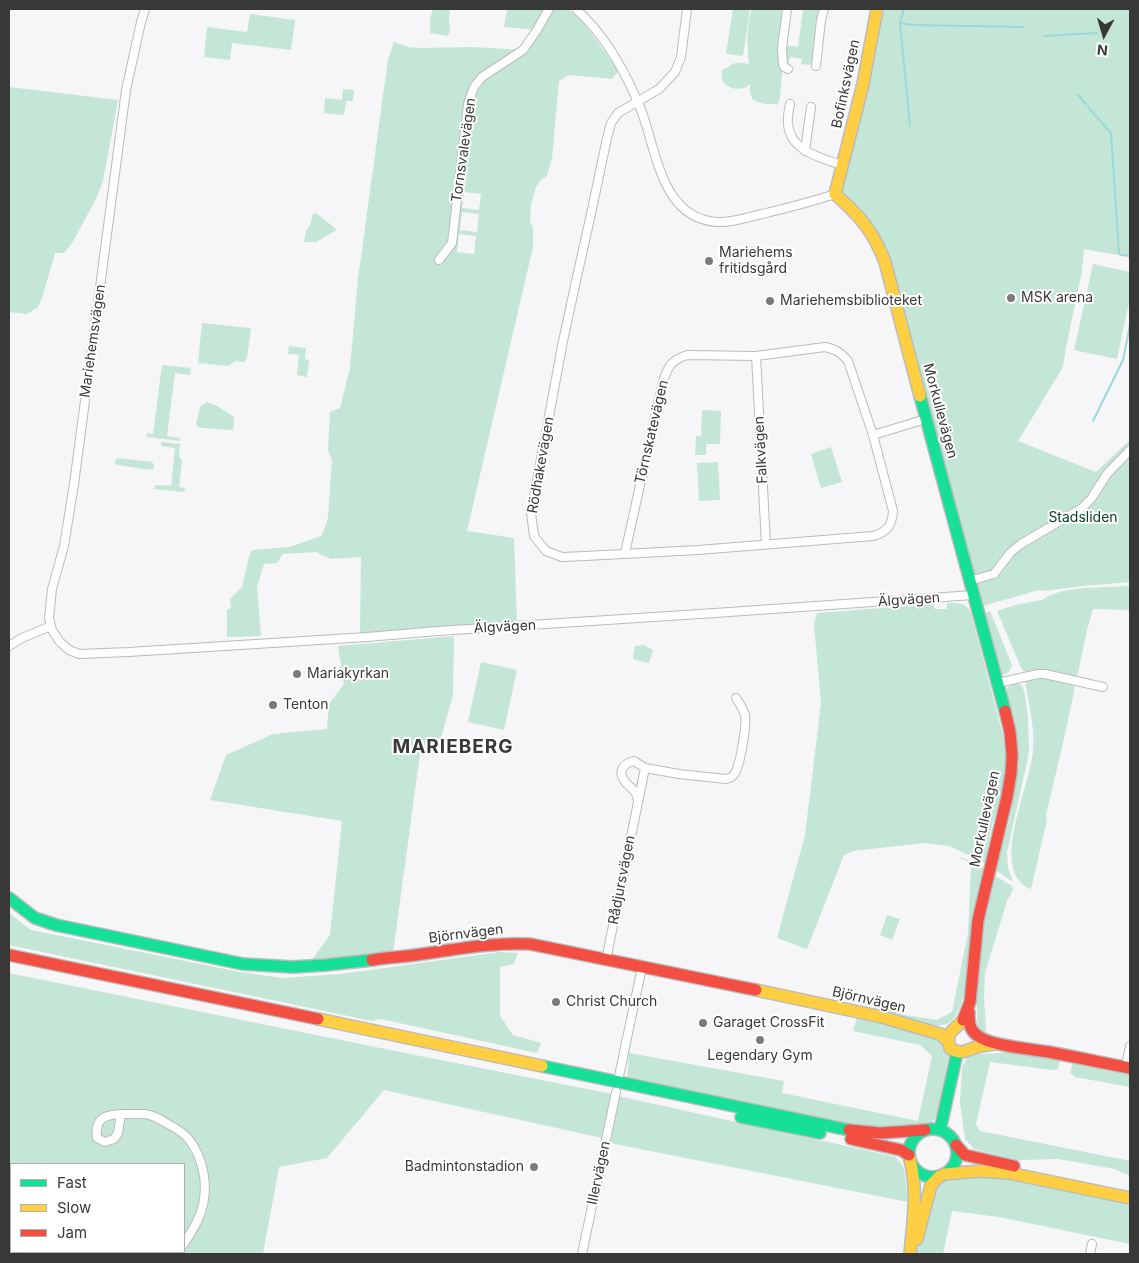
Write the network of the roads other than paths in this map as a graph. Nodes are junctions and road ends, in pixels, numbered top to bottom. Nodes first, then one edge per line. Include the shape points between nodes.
1 (145, 9) edge
2 (549, 9) edge
3 (576, 9) edge
4 (687, 9) edge
5 (787, 9) edge
6 (824, 9) edge
7 (877, 9) edge
8 (816, 66) dead end
9 (788, 69) dead end
10 (638, 101) junction
11 (790, 104) dead end
12 (811, 107) dead end
13 (805, 151) junction
14 (842, 165) junction
15 (835, 194) junction
16 (439, 260) dead end
17 (756, 356) junction
18 (926, 419) junction
19 (873, 435) junction
20 (1130, 450) edge
21 (766, 544) junction
22 (625, 554) junction
23 (969, 581) junction
24 (973, 595) junction
25 (51, 626) junction
26 (9, 646) edge
27 (998, 683) junction
28 (1104, 687) dead end
29 (736, 698) dead end
30 (645, 768) junction
31 (638, 800) junction
32 (9, 898) edge
33 (9, 955) edge
34 (606, 960) junction
35 (9, 962) edge
36 (642, 967) junction
37 (970, 1002) junction
38 (954, 1028) junction
39 (930, 1031) junction
40 (972, 1031) junction
41 (948, 1041) junction
42 (994, 1044) junction
43 (1130, 1046) edge
44 (972, 1049) junction
45 (957, 1053) junction
46 (1128, 1067) edge
47 (619, 1076) dead end
48 (616, 1092) dead end
49 (121, 1114) dead end
50 (925, 1130) junction
51 (940, 1130) junction
52 (956, 1145) junction
53 (909, 1157) junction
54 (942, 1175) junction
55 (1130, 1189) edge
56 (1130, 1198) edge
57 (185, 1242) edge
58 (1092, 1244) dead end
59 (582, 1254) edge
60 (910, 1254) edge
61 (1090, 1254) edge

1 - 25 street, Mariehemsvägen via 126,90 74,484 64,546 50,602
2 - 16 street, Tornsvalevägen via 523,50 474,87 468,104 452,243
3 - 10 street via 621,67
4 - 10 street, Rödhakevägen via 679,65 659,89
5 - 9 street via 782,64
6 - 8 street
7 - 14 main road, Bofinksvägen
10 - 15 street via 672,196 696,217 718,222 732,221
10 - 22 street, Rödhakevägen via 618,113 607,138 563,341 531,513 534,536 546,551 562,557
11 - 13 street via 790,134
12 - 13 street, Bofinksvägen
13 - 14 street
14 - 15 main road, Bofinksvägen
15 - 18 main road, Morkullevägen via 859,216 880,249
17 - 19 street, Törnskatevägen via 834,348 848,361
17 - 21 street, Falkvägen
17 - 22 street, Törnskatevägen via 686,355 671,363 652,424
18 - 19 street
18 - 23 main road, Morkullevägen
19 - 21 street, Rödhakevägen via 893,511 888,527 873,536
20 - 23 street via 1082,508 1021,544 994,574
21 - 22 street, Rödhakevägen
23 - 24 main road, Morkullevägen
24 - 25 street, Älgvägen via 84,654 66,648
24 - 27 main road, Morkullevägen
25 - 26 street
27 - 28 street via 1045,674
27 - 37 main road, Morkullevägen via 1010,732 1011,773 978,920
29 - 30 street via 745,717 745,731 738,768 730,778
30 - 31 street, Rådjursvägen
30 - 31 street via 634,762 627,763 622,770 624,781 636,792
31 - 34 street, Rådjursvägen
32 - 34 main road, Björnvägen via 35,918 56,925 263,967 326,965 519,943
33 - 50 main road via 868,1133
34 - 36 main road, Björnvägen
35 - 53 main road via 901,1150
36 - 39 main road, Björnvägen via 852,1010
36 - 47 street
37 - 38 main road, Morkullevägen via 962,1022
37 - 40 main road via 968,1022
38 - 39 main road, Björnvägen
38 - 40 main road, Björnvägen via 960,1026
38 - 41 main road
39 - 41 main road, Björnvägen
40 - 42 main road, Björnvägen
40 - 44 main road via 975,1043
41 - 45 main road, Björnvägen via 950,1048
42 - 44 main road, Björnvägen
42 - 46 main road, Björnvägen
43 - 46 street
44 - 45 main road, Björnvägen
45 - 51 main road
48 - 59 street, Illervägen
49 - 57 street via 147,1114 173,1126 190,1139 196,1150 203,1168 204,1200
50 - 51 main road
50 - 53 main road via 912,1141
51 - 52 main road via 948,1134
52 - 54 main road via 955,1162
52 - 55 main road via 965,1155 972,1157
53 - 54 main road via 921,1174
53 - 60 main road via 915,1206
54 - 56 main road via 981,1171 1008,1173
54 - 60 main road via 931,1185
58 - 61 street

